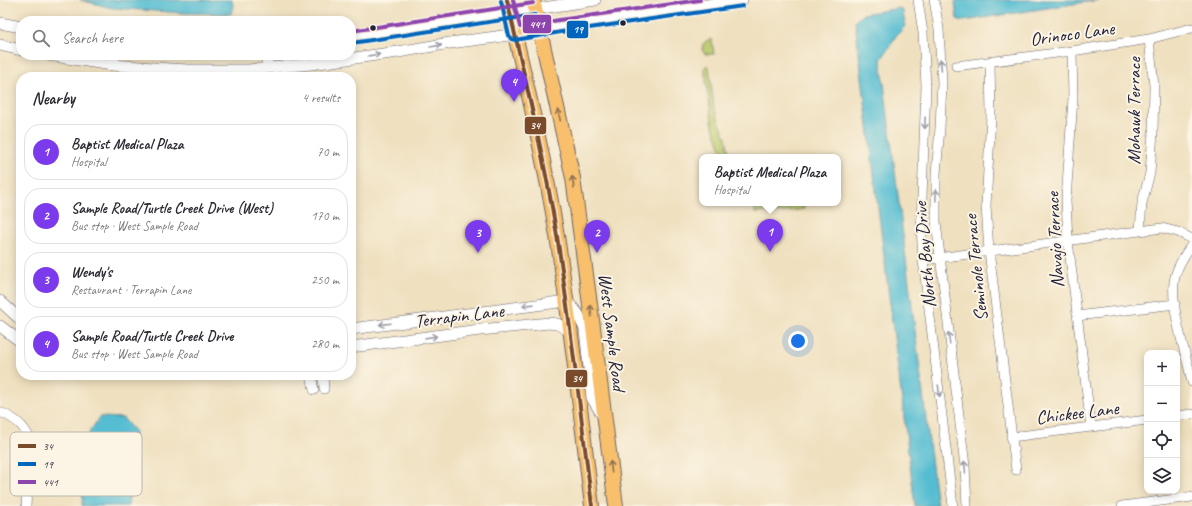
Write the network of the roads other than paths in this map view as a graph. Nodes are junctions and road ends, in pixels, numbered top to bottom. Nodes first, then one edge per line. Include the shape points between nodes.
1 (595, 0) edge
2 (742, 0) edge
3 (918, 0) edge
4 (934, 0) edge
5 (534, 4) edge
6 (508, 6) edge
7 (0, 23) edge
8 (16, 26) edge
9 (1192, 28) edge
10 (540, 29) junction
11 (515, 34) junction
12 (356, 36) edge
13 (1149, 39) junction
14 (0, 45) edge
15 (16, 49) edge
16 (1072, 51) junction
17 (356, 57) edge
18 (113, 60) edge
19 (267, 60) edge
20 (338, 60) edge
21 (990, 62) junction
22 (956, 66) dead end
23 (268, 68) junction
24 (941, 100) junction
25 (926, 101) junction
26 (1140, 230) junction
27 (1192, 239) edge
28 (1068, 241) junction
29 (1192, 244) edge
30 (989, 251) junction
31 (939, 257) junction
32 (923, 260) junction
33 (566, 301) junction
34 (0, 302) edge
35 (1175, 304) junction
36 (16, 316) edge
37 (1077, 316) junction
38 (0, 326) edge
39 (356, 328) edge
40 (571, 331) junction
41 (16, 338) edge
42 (356, 346) edge
43 (312, 380) edge
44 (323, 380) edge
45 (1192, 382) edge
46 (324, 389) dead end
47 (314, 390) dead end
48 (0, 412) edge
49 (1192, 414) edge
50 (1180, 416) edge
51 (605, 418) junction
52 (1144, 420) edge
53 (1091, 427) junction
54 (26, 432) edge
55 (1011, 438) junction
56 (1016, 470) dead end
57 (27, 496) edge
58 (1186, 500) edge
59 (26, 506) edge
60 (592, 506) edge
61 (616, 506) edge
62 (953, 506) edge
63 (966, 506) edge
64 (1122, 506) edge

1 - 5 street
2 - 10 street
3 - 25 street, North Bay Drive via 923,33
24 -> 4 street, North Bay Drive via 939,30
5 - 6 street
5 - 10 main road, West Sample Road
6 - 11 main road
6 - 12 street
7 - 8 street
9 - 13 street, Orinoco Lane
10 - 11 street
51 -> 10 main road, West Sample Road via 574,186
17 -> 11 street
11 - 33 main road via 546,173
13 - 16 street, Orinoco Lane
13 - 26 street, Mohawk Terrace via 1154,86 1153,132 1150,173 1142,203
14 - 15 street
16 - 21 street, Orinoco Lane
16 - 28 street, Navajo Terrace via 1073,98 1066,200
18 - 23 street via 188,70
19 - 23 street
23 -> 20 street
21 - 22 street, Orinoco Lane
21 - 30 street, Seminole Terrace via 991,116 986,206
24 - 25 street
31 -> 24 street, North Bay Drive via 936,174
25 -> 32 street, North Bay Drive via 921,226
26 - 27 street via 1162,228
26 - 28 street
28 - 30 street
28 - 37 street, Navajo Terrace
29 - 35 street via 1179,264 1174,282
30 - 31 street
30 - 55 street, Seminole Terrace
31 - 32 street
63 -> 31 street, North Bay Drive via 965,466
32 -> 62 street, North Bay Drive
33 -> 39 street, Terrapin Lane
33 - 40 main road
33 - 51 street via 578,314 585,329 592,398
34 - 36 street
35 - 37 street
35 - 45 street
37 - 53 street, Navajo Terrace
38 - 41 street
42 -> 40 street, Terrapin Lane via 544,323 557,324
40 - 60 main road
43 - 47 street
44 - 46 street
48 - 54 street via 19,422
49 - 50 street
61 -> 51 main road, West Sample Road
52 - 53 street, Chickee Lane
53 - 55 street, Chickee Lane
55 - 56 street, Seminole Terrace
57 - 59 street
58 - 64 street

